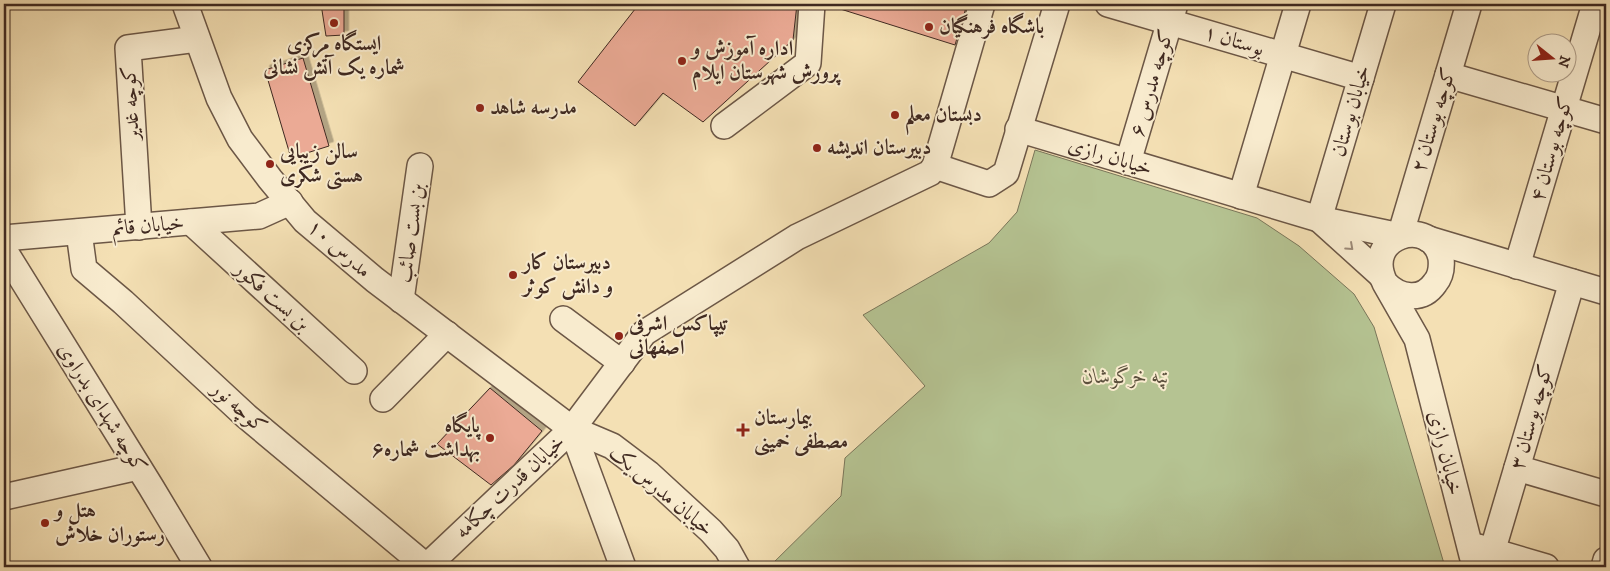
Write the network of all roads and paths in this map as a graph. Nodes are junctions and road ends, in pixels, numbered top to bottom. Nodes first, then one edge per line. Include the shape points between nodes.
1 (185, 4) edge
2 (812, 4) edge
3 (982, 4) edge
4 (1057, 4) edge
5 (1108, 4) edge
6 (1298, 4) edge
7 (1383, 4) edge
8 (1469, 4) edge
9 (1595, 4) edge
10 (1172, 13) edge
11 (197, 39) junction
12 (1283, 56) junction
13 (1448, 75) junction
14 (1360, 78) junction
15 (1564, 109) junction
16 (1606, 122) edge
17 (724, 126) dead end
18 (1018, 129) junction
19 (1128, 162) junction
20 (420, 166) dead end
21 (936, 166) junction
22 (1241, 196) junction
23 (290, 202) junction
24 (1319, 219) junction
25 (191, 222) junction
26 (139, 227) junction
27 (79, 232) junction
28 (1400, 236) junction
29 (4, 238) edge
30 (1428, 239) junction
31 (4, 250) edge
32 (1517, 266) junction
33 (1383, 279) junction
34 (1437, 282) junction
35 (1572, 282) junction
36 (1606, 292) edge
37 (401, 300) junction
38 (563, 319) dead end
39 (446, 334) junction
40 (1417, 339) junction
41 (622, 363) junction
42 (354, 371) dead end
43 (383, 399) dead end
44 (572, 429) junction
45 (138, 466) junction
46 (1517, 468) junction
47 (1606, 494) edge
48 (4, 497) edge
49 (1478, 554) edge
50 (1606, 560) edge
51 (199, 567) edge
52 (426, 567) edge
53 (623, 567) edge
54 (737, 567) edge
55 (1546, 567) edge
56 (1604, 567) edge

1 - 11 street, مدرس ۱۰
2 - 17 street via 808,63
3 - 21 street
4 - 18 street
5 - 10 street, بوستان ۱
6 - 12 street
7 - 14 street, خیابان بوستان
8 - 13 street, کوچه بوستان ۲
9 - 15 street, کوچه بوستان ۴
10 - 12 street, بوستان ۱
10 - 19 street, کوچه مدرس ۶
11 - 23 street, مدرس ۱۰ via 219,98 240,139
11 - 26 street, کوچه غدیر via 128,48
12 - 14 street, بوستان ۱
12 - 22 street
13 - 15 street
13 - 28 street, کوچه بوستان ۲
14 - 24 street, خیابان بوستان
15 - 16 street
15 - 32 street, کوچه بوستان ۴
18 - 19 street, خیابان رازی
18 - 21 street via 1006,173 988,184
19 - 22 street, خیابان رازی
20 - 37 street, بن بست صائب
21 - 41 street, خیابان قدرت چکامه via 930,174 797,237 644,333
22 - 24 street, خیابان رازی
23 - 25 street, خیابان قائم via 259,216
23 - 37 street, مدرس ۱۰ via 305,221
24 - 28 street, خیابان رازی
24 -> 33 street
25 - 26 street, خیابان قائم
25 - 42 street, بن بست فکور
26 - 27 street, خیابان قائم
27 - 29 street, خیابان قائم
27 - 52 street, کوچه نور via 84,269 246,416
28 - 30 street via 1420,235
28 - 33 street via 1392,240 1381,256
30 - 32 street
30 - 34 street via 1440,254 1441,273
31 - 45 street, کوچه شهدای بدراوی
32 - 35 street
33 - 34 street via 1399,294 1407,296 1424,293
33 - 40 street, خیابان رازی
34 - 40 street
35 - 36 street
35 - 46 street, کوچه بوستان ۳
37 - 39 street, مدرس ۱۰
38 - 41 street
39 - 43 street
39 - 44 street, مدرس ۱۰
40 - 49 street, خیابان رازی
41 - 44 street, خیابان قدرت چکامه
44 - 52 street, خیابان قدرت چکامه
44 - 53 street
44 - 54 street, خیابان مدرس یک via 612,446 648,474 711,531 727,548
45 - 48 street
45 - 51 street, کوچه شهدای بدراوی
46 - 47 street
46 - 49 street, کوچه بوستان ۳
49 - 55 street
50 - 56 street

